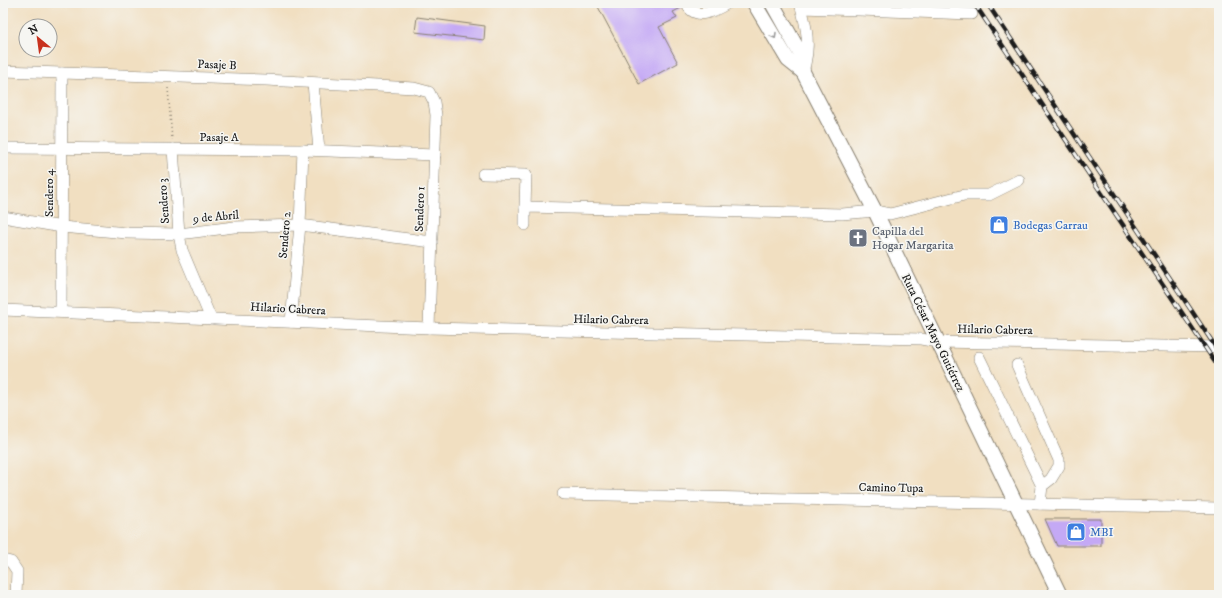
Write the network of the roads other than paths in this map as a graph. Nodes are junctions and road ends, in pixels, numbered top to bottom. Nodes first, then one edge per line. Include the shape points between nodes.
1 (686, 3) edge
2 (728, 3) edge
3 (754, 3) edge
4 (772, 3) edge
5 (801, 5) edge
6 (697, 8) edge
7 (972, 14) dead end
8 (3, 71) edge
9 (803, 72) junction
10 (62, 73) junction
11 (313, 83) junction
12 (429, 92) joint
13 (3, 148) edge
14 (62, 149) junction
15 (173, 150) junction
16 (303, 150) junction
17 (319, 150) junction
18 (435, 155) junction
19 (483, 174) dead end
20 (1019, 180) dead end
21 (525, 207) junction
22 (875, 211) junction
23 (3, 217) edge
24 (300, 225) junction
25 (525, 225) dead end
26 (62, 226) junction
27 (179, 234) junction
28 (432, 242) junction
29 (3, 310) edge
30 (61, 312) junction
31 (211, 319) junction
32 (291, 322) junction
33 (428, 328) junction
34 (936, 342) junction
35 (1219, 346) edge
36 (979, 357) dead end
37 (1017, 365) dead end
38 (1042, 486) junction
39 (563, 494) dead end
40 (1015, 503) junction
41 (1040, 504) junction
42 (1219, 508) edge
43 (3, 560) edge
44 (16, 595) edge
45 (1060, 595) edge

1 - 6 street via 688,7
2 - 6 street via 711,13
3 -> 9 main road, Ruta César Mayo Gutiérrez via 788,60
4 - 9 main road, Ruta César Mayo Gutiérrez via 800,54
5 - 7 street
5 - 9 street via 808,43 808,55
8 - 10 street, Pasaje B
9 - 22 main road, Ruta César Mayo Gutiérrez
10 - 11 street, Pasaje B
10 - 14 street, Sendero 4
11 - 12 street, Pasaje B via 414,88
11 - 17 street
12 - 18 street, Sendero 1 via 436,115
13 - 14 street, Pasaje A
14 - 15 street, Pasaje A
14 - 26 street, Sendero 4
15 - 16 street, Pasaje A
15 - 27 street, Sendero 3
16 - 17 street, Pasaje A
16 - 24 street, Sendero 2
17 - 18 street, Pasaje A
18 - 28 street, Sendero 1
19 - 21 street via 526,175
20 - 22 street via 989,195 964,195 890,214
21 - 22 street via 842,214
21 - 25 street
22 - 34 main road, Ruta César Mayo Gutiérrez
23 - 26 street, 9 de Abril
24 - 27 street, 9 de Abril via 234,227
24 - 28 street, 9 de Abril
24 - 32 street, Sendero 2
26 - 27 street, 9 de Abril via 127,233
26 - 30 street, Sendero 4
27 - 31 street, Sendero 3 via 182,250
28 - 33 street, Sendero 1
29 - 30 street, Hilario Cabrera
30 - 31 street, Hilario Cabrera
31 - 32 street, Hilario Cabrera
32 - 33 street, Hilario Cabrera
33 - 34 street, Hilario Cabrera via 921,339
34 - 35 street, Hilario Cabrera
34 - 40 main road, Ruta César Mayo Gutiérrez
36 - 38 street
37 - 38 street via 1059,460 1060,466 1051,479
38 - 41 street
39 - 40 street, Camino Tupa
40 - 41 street, Camino Tupa
40 - 45 main road, Ruta César Mayo Gutiérrez
41 - 42 street, Camino Tupa
43 - 44 street via 11,562 17,571

